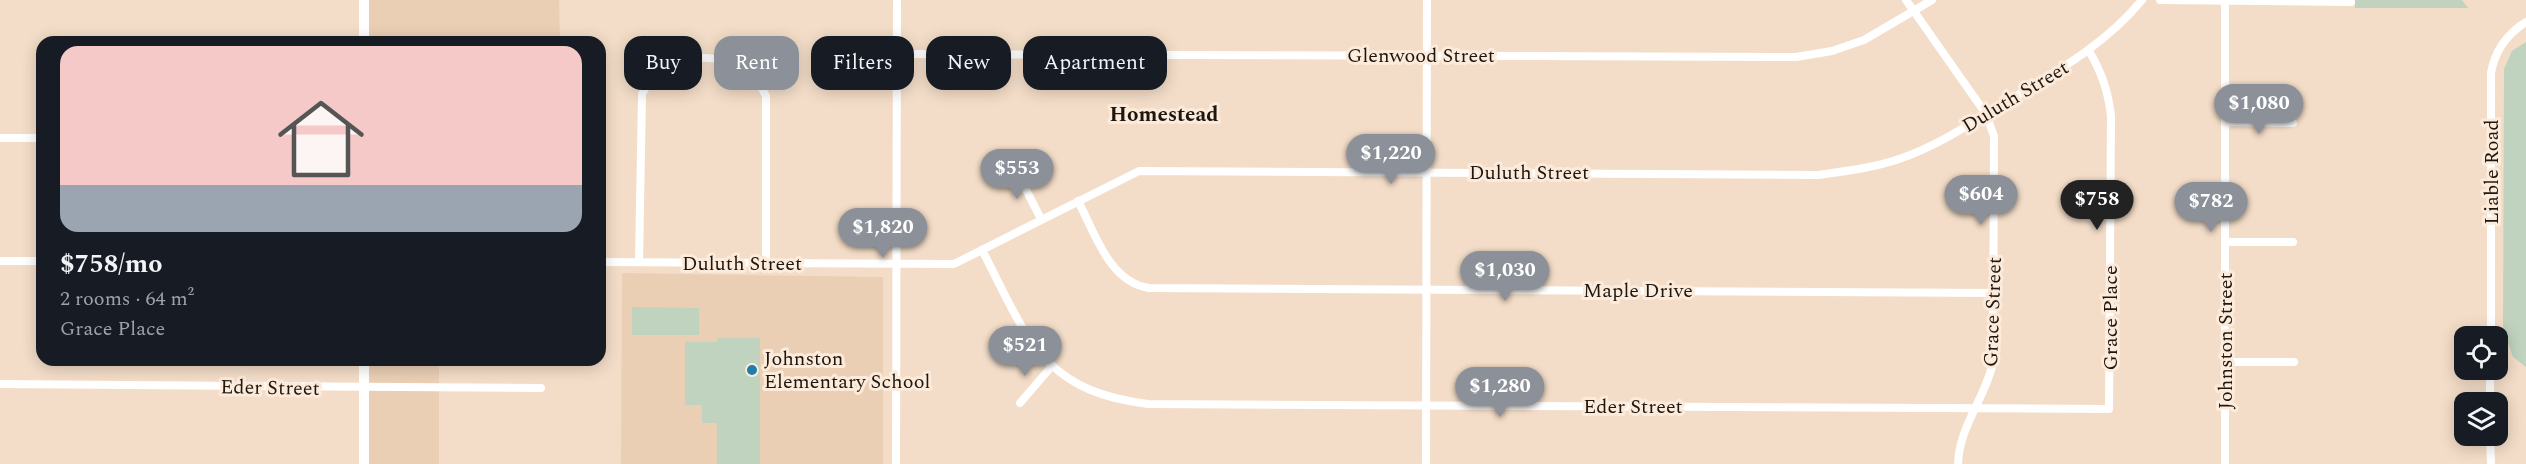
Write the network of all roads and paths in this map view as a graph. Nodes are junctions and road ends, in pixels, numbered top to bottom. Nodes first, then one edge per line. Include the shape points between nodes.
1 (364, 0) edge
2 (897, 0) edge
3 (1427, 0) edge
4 (1906, 0) edge
5 (1932, 0) edge
6 (2142, 0) edge
7 (2160, 0) edge
8 (2225, 2) junction
9 (2351, 2) dead end
10 (1914, 11) junction
11 (2526, 22) edge
12 (364, 36) edge
13 (897, 36) edge
14 (2089, 51) junction
15 (914, 54) edge
16 (1427, 55) junction
17 (897, 90) edge
18 (1986, 114) junction
19 (2225, 122) junction
20 (2293, 123) dead end
21 (0, 138) edge
22 (36, 138) edge
23 (1016, 170) dead end
24 (1426, 171) junction
25 (1078, 201) junction
26 (1041, 219) junction
27 (2224, 242) junction
28 (2293, 243) dead end
29 (982, 250) junction
30 (0, 261) edge
31 (36, 261) edge
32 (606, 262) edge
33 (639, 262) junction
34 (766, 263) junction
35 (896, 264) junction
36 (1427, 288) junction
37 (1994, 292) junction
38 (2491, 326) edge
39 (2225, 362) junction
40 (2294, 362) dead end
41 (364, 366) edge
42 (1051, 367) junction
43 (0, 384) edge
44 (364, 388) junction
45 (541, 388) dead end
46 (1020, 403) dead end
47 (1426, 405) junction
48 (1975, 408) junction
49 (2109, 409) joint
50 (2490, 446) edge
51 (364, 464) edge
52 (896, 464) edge
53 (1426, 464) edge
54 (1958, 464) edge
55 (2225, 464) edge
56 (2490, 464) edge

1 - 12 street
2 - 13 street
3 - 16 street
4 - 10 street, Grace Street
5 - 10 street, Glenwood Street
6 - 14 street, Duluth Street via 2121,25
7 - 8 street
8 - 9 street
8 - 19 street, Johnston Street
10 - 16 street, Glenwood Street via 1864,40 1796,57
10 - 18 street, Grace Street
11 - 38 street, Liable Road via 2500,47 2491,72
14 - 18 street, Duluth Street
14 - 49 street, Grace Place via 2108,90 2111,116
15 - 16 street, Glenwood Street
16 - 24 street
17 - 35 street
18 - 24 street, Duluth Street via 1932,146 1898,159 1818,174
18 - 37 street, Grace Street via 1994,136
19 - 20 street
19 - 27 street, Johnston Street
21 - 22 street
23 - 26 street
24 - 25 street, Duluth Street via 1139,171
24 - 36 street
25 - 26 street, Duluth Street
25 - 36 street, Maple Drive via 1114,269 1140,287
26 - 29 street, Duluth Street
27 - 28 street
27 - 39 street, Johnston Street
29 - 35 street, Duluth Street via 954,264
29 - 42 street, Eder Street via 1020,322
30 - 31 street
32 - 33 street, Duluth Street
33 - 34 street, Duluth Street
33 - 34 street via 642,94 659,71 673,62 705,58 736,64 752,74 766,96
34 - 35 street, Duluth Street
35 - 52 street
36 - 37 street, Maple Drive
36 - 47 street
37 - 48 street, Grace Street via 1993,363
39 - 40 street
39 - 55 street, Johnston Street
41 - 44 street
42 - 46 street
42 - 47 street, Eder Street via 1092,392 1114,400 1148,404
43 - 44 street, Eder Street
44 - 45 street, Eder Street
44 - 51 street
47 - 48 street, Eder Street
47 - 53 street
48 - 49 street, Eder Street
48 - 54 street, Grace Street via 1962,439
50 - 56 street

